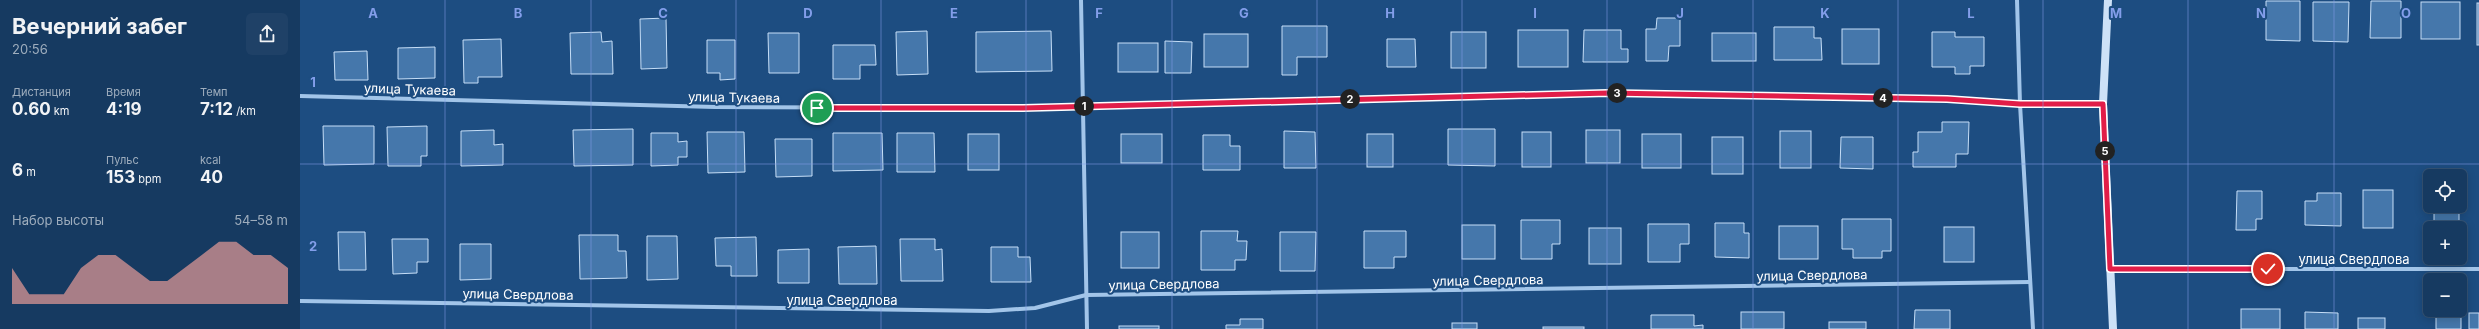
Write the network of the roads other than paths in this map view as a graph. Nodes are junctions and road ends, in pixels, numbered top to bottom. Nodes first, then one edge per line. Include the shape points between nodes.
1 (1081, 0) edge
2 (2017, 0) edge
3 (2108, 0) edge
4 (300, 96) edge
5 (2020, 104) junction
6 (2103, 104) junction
7 (1084, 106) junction
8 (2110, 269) junction
9 (2479, 269) edge
10 (2030, 282) junction
11 (1086, 295) junction
12 (300, 301) edge
13 (1086, 329) edge
14 (2033, 329) edge
15 (2113, 329) edge

1 - 7 street
2 - 5 street
3 - 6 street
4 - 7 street, улица Тукаева via 714,107
5 - 6 street, улица Тукаева
5 - 7 street, улица Тукаева via 1947,99 1608,93
5 - 10 street
6 - 8 street
7 - 11 street
8 - 9 street, улица Свердлова
8 - 15 street
10 - 11 street, улица Свердлова
10 - 14 street
11 - 12 street, улица Свердлова via 1035,308 989,311
11 - 13 street

